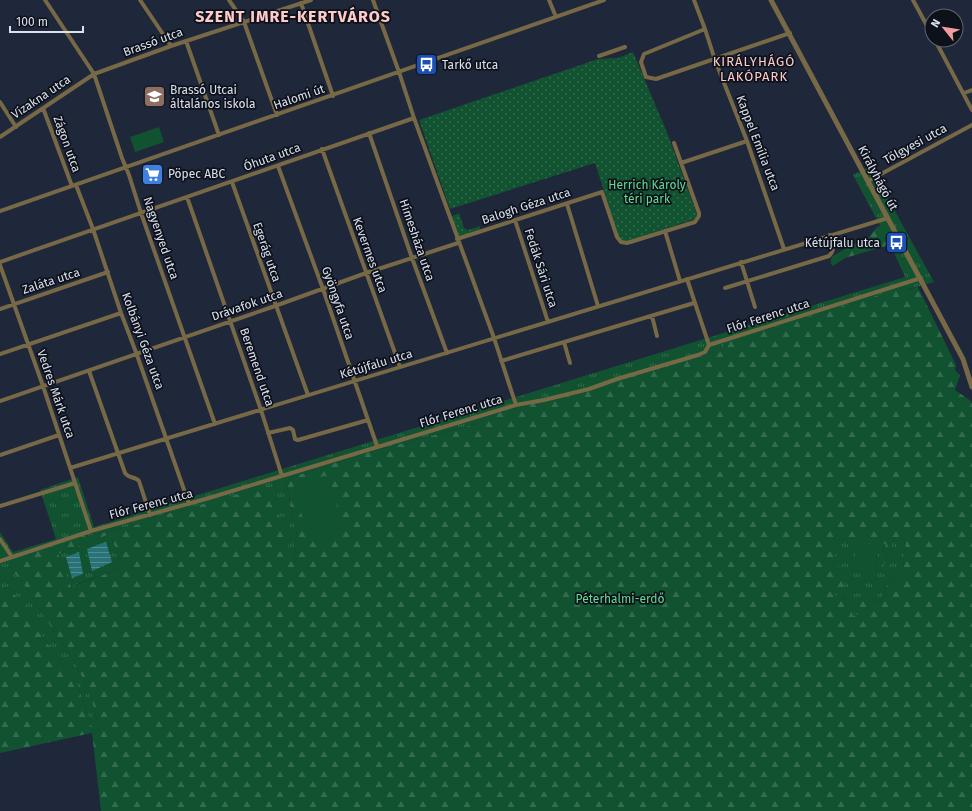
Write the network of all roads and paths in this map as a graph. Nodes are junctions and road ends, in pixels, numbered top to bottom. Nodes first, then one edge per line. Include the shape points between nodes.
1 (45, 0) edge
2 (140, 0) edge
3 (229, 0) edge
4 (311, 0) edge
5 (374, 0) edge
6 (550, 0) edge
7 (604, 0) edge
8 (694, 0) edge
9 (772, 0) edge
10 (913, 0) edge
11 (301, 4) junction
12 (556, 17) junction
13 (924, 20) edge
14 (244, 22) junction
15 (705, 29) junction
16 (790, 33) junction
17 (186, 41) junction
18 (171, 46) junction
19 (625, 47) dead end
20 (939, 48) edge
21 (598, 56) dead end
22 (715, 60) junction
23 (399, 72) junction
24 (94, 74) junction
25 (972, 90) edge
26 (964, 93) junction
27 (332, 96) junction
28 (0, 102) edge
29 (44, 108) junction
30 (972, 110) edge
31 (277, 115) junction
32 (414, 118) junction
33 (972, 124) edge
34 (16, 127) junction
35 (369, 133) junction
36 (219, 135) junction
37 (0, 137) edge
38 (748, 141) junction
39 (674, 143) dead end
40 (322, 149) junction
41 (681, 163) junction
42 (278, 166) junction
43 (126, 167) junction
44 (868, 181) junction
45 (232, 182) junction
46 (74, 185) junction
47 (187, 197) junction
48 (566, 204) junction
49 (0, 211) edge
50 (141, 213) junction
51 (888, 218) junction
52 (515, 220) junction
53 (93, 229) junction
54 (665, 231) junction
55 (830, 235) junction
56 (458, 241) junction
57 (784, 249) junction
58 (412, 258) junction
59 (741, 262) junction
60 (0, 264) edge
61 (108, 272) junction
62 (366, 273) junction
63 (921, 278) junction
64 (687, 279) junction
65 (680, 281) junction
66 (747, 282) junction
67 (725, 288) dead end
68 (323, 289) junction
69 (694, 303) junction
70 (13, 304) junction
71 (275, 306) junction
72 (598, 306) junction
73 (755, 307) dead end
74 (0, 308) edge
75 (121, 313) junction
76 (652, 316) junction
77 (231, 322) junction
78 (548, 322) junction
79 (658, 336) dead end
80 (186, 338) junction
81 (494, 338) junction
82 (564, 342) junction
83 (28, 344) junction
84 (709, 346) junction
85 (447, 353) junction
86 (0, 354) edge
87 (137, 355) junction
88 (501, 361) junction
89 (570, 363) dead end
90 (400, 367) junction
91 (966, 367) junction
92 (89, 371) junction
93 (972, 373) edge
94 (354, 381) junction
95 (43, 386) junction
96 (972, 387) edge
97 (308, 395) junction
98 (0, 401) edge
99 (516, 405) junction
100 (261, 410) junction
101 (368, 420) junction
102 (215, 424) junction
103 (268, 433) junction
104 (59, 435) junction
105 (167, 439) junction
106 (377, 446) junction
107 (0, 454) edge
108 (118, 454) junction
109 (70, 468) junction
110 (282, 476) junction
111 (75, 483) junction
112 (189, 504) junction
113 (0, 506) edge
114 (150, 515) junction
115 (91, 531) junction
116 (0, 539) edge
117 (12, 557) junction
118 (1, 560) edge

1 - 24 street, Nagyenyed utca
2 - 18 street
3 - 14 street
4 - 11 street, Brassó utca
5 - 23 street
6 - 12 street
7 - 12 street, Halomi út
8 - 15 street, Kappel Emília utca
9 - 16 street, Királyhágó út
10 - 13 street
11 - 14 street, Brassó utca
11 - 27 street
12 - 23 street, Halomi út
14 - 17 street, Brassó utca
14 - 31 street
15 - 22 street, Kappel Emília utca
15 - 22 street via 644,54 641,62 646,77 656,79
16 - 22 street
16 - 44 street, Királyhágó út
17 - 18 street, Brassó utca
17 - 36 street
18 - 24 street, Brassó utca
19 - 21 street
20 - 26 street
22 - 38 street, Kappel Emília utca
23 - 27 street, Halomi út
23 - 32 street
24 - 29 street, Vízakna utca
24 - 43 street, Nagyenyed utca
25 - 26 street
26 - 30 street
27 - 31 street, Halomi út
28 - 34 street
29 - 34 street, Vízakna utca
29 - 46 street, Zágon utca
31 - 36 street, Halomi út
32 - 35 street, Óhuta utca
32 - 56 street
33 - 44 street, Tölgyesi utca
34 - 37 street, Vízakna utca
35 - 40 street, Óhuta utca
35 - 58 street, Hímesháza utca
36 - 43 street, Halomi út
38 - 41 street
38 - 57 street, Kappel Emília utca
39 - 41 street
40 - 42 street, Óhuta utca
40 - 62 street, Kevermes utca
41 - 54 street via 699,216 694,222
42 - 45 street, Óhuta utca
42 - 68 street, Gyöngyfa utca
43 - 46 street, Halomi út
43 - 50 street, Nagyenyed utca
44 - 51 street, Királyhágó út
45 - 47 street, Óhuta utca
45 - 71 street, Egerág utca
46 - 49 street, Halomi út
46 - 53 street, Kolbányi Géza utca
47 - 50 street, Óhuta utca
47 - 77 street, Beremend utca
48 - 52 street, Balogh Géza utca
48 - 54 street, Balogh Géza utca via 602,192 621,242 628,243
48 - 72 street
50 - 53 street, Óhuta utca
50 - 80 street, Nagyenyed utca
51 - 55 street, Kétújfalu utca
51 - 63 street, Királyhágó út
52 - 56 street, Balogh Géza utca
52 - 78 street, Fedák Sári utca
53 - 60 street, Óhuta utca
53 - 61 street, Kolbányi Géza utca
54 - 65 street
55 - 57 street, Kétújfalu utca
55 - 66 street via 834,249 829,256
56 - 58 street, Drávafok utca
56 - 81 street
57 - 59 street, Kétújfalu utca
58 - 62 street, Drávafok utca
58 - 85 street, Hímesháza utca
59 - 64 street, Kétújfalu utca
59 - 66 street
60 - 70 street, Vedres Márk utca
61 - 70 street, Zaláta utca
61 - 75 street, Kolbányi Géza utca
62 - 68 street, Drávafok utca
62 - 90 street, Kevermes utca
63 - 84 street, Flór Ferenc utca
63 - 91 street, Királyhágó út
64 - 65 street, Kétújfalu utca
64 - 69 street
65 - 72 street, Kétújfalu utca
66 - 67 street
66 - 73 street
68 - 71 street, Drávafok utca
68 - 94 street, Gyöngyfa utca
69 - 76 street
69 - 84 street
70 - 74 street, Zaláta utca
70 - 83 street, Vedres Márk utca
71 - 77 street, Drávafok utca
71 - 97 street, Egerág utca
72 - 78 street, Kétújfalu utca
75 - 83 street
75 - 87 street, Kolbányi Géza utca
76 - 79 street
76 - 82 street
77 - 80 street, Drávafok utca
77 - 100 street, Beremend utca
78 - 81 street, Kétújfalu utca
80 - 87 street, Drávafok utca
80 - 102 street, Nagyenyed utca
81 - 85 street, Kétújfalu utca
81 - 88 street
82 - 88 street
82 - 89 street
83 - 86 street
83 - 95 street, Vedres Márk utca
84 - 99 street, Flór Ferenc utca via 698,356 588,389
85 - 90 street, Kétújfalu utca
87 - 92 street, Drávafok utca
87 - 105 street, Kolbányi Géza utca
88 - 99 street
90 - 94 street, Kétújfalu utca
91 - 93 street, Királyhágó út
91 - 96 street, Királyhágó út
92 - 95 street, Drávafok utca
92 - 108 street
94 - 97 street, Kétújfalu utca
94 - 101 street, Gyöngyfa utca
95 - 98 street, Drávafok utca
95 - 104 street, Vedres Márk utca
97 - 100 street, Kétújfalu utca
99 - 106 street, Flór Ferenc utca
100 - 102 street, Kétújfalu utca
100 - 103 street, Beremend utca
101 - 103 street via 298,440 290,428
101 - 106 street, Gyöngyfa utca
102 - 105 street, Kétújfalu utca
103 - 110 street, Beremend utca
104 - 107 street
104 - 109 street, Vedres Márk utca
105 - 108 street, Kétújfalu utca
105 - 112 street, Kolbányi Géza utca
106 - 110 street, Flór Ferenc utca
108 - 109 street, Kétújfalu utca
108 - 114 street via 126,475 139,481
109 - 111 street, Vedres Márk utca
110 - 112 street, Flór Ferenc utca
111 - 113 street
111 - 115 street, Vedres Márk utca
112 - 114 street, Flór Ferenc utca
114 - 115 street, Flór Ferenc utca
115 - 117 street, Flór Ferenc utca
116 - 117 street
117 - 118 street, Flór Ferenc utca

